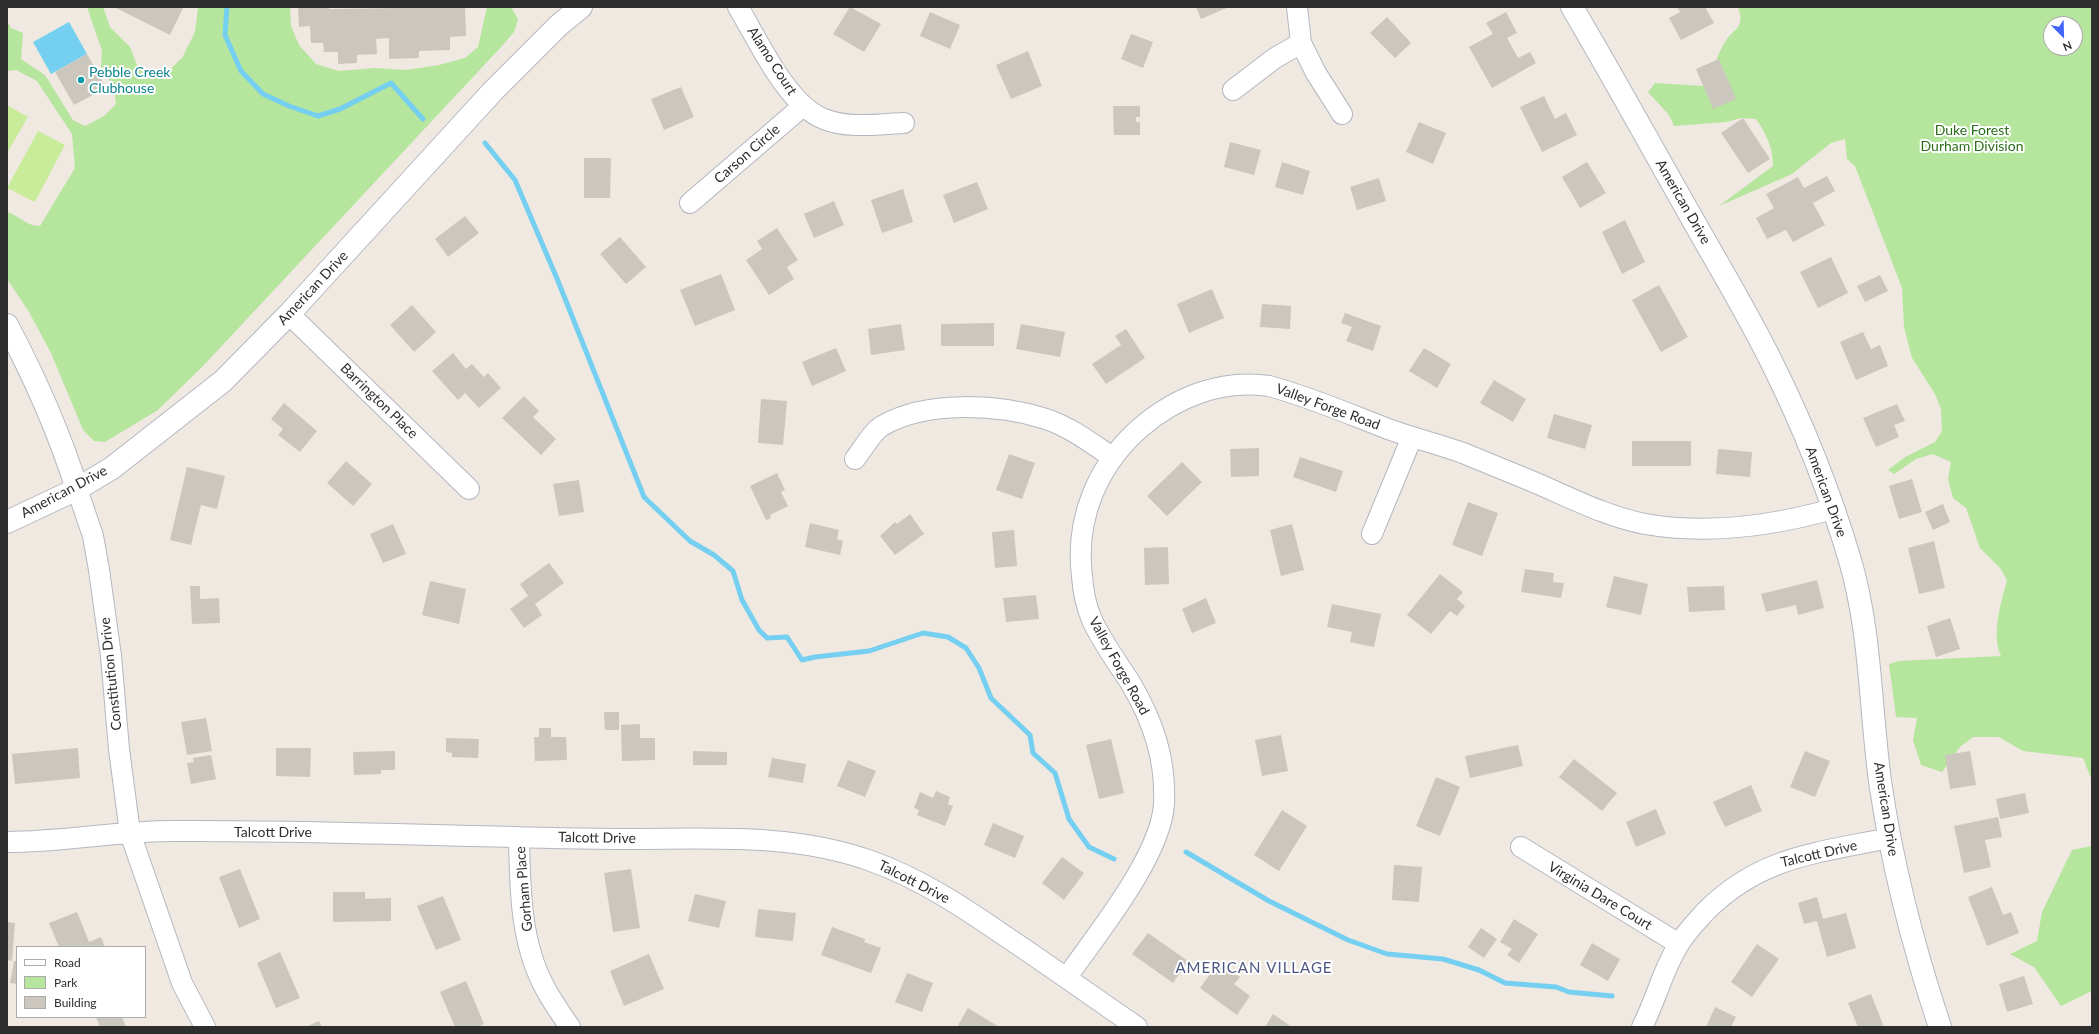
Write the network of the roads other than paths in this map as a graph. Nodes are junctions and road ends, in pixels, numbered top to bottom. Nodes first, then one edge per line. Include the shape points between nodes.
1 (581, 7) edge
2 (738, 7) edge
3 (1296, 7) edge
4 (1572, 7) edge
5 (1301, 43) junction
6 (1233, 90) dead end
7 (803, 106) junction
8 (1342, 114) dead end
9 (904, 123) dead end
10 (690, 203) dead end
11 (289, 314) junction
12 (7, 325) edge
13 (1412, 436) junction
14 (1112, 457) junction
15 (855, 459) dead end
16 (469, 488) dead end
17 (77, 489) junction
18 (1833, 509) junction
19 (7, 522) edge
20 (1372, 534) dead end
21 (130, 832) junction
22 (520, 837) junction
23 (1889, 838) junction
24 (7, 842) edge
25 (1521, 847) dead end
26 (1679, 944) junction
27 (1067, 978) junction
28 (205, 1027) edge
29 (570, 1027) edge
30 (1137, 1027) edge
31 (1642, 1027) edge
32 (1940, 1027) edge

1 - 11 street, American Drive via 522,60
2 - 7 street, Alamo Court via 784,84
3 - 5 street
4 - 18 street, American Drive via 1768,355 1804,431
5 - 6 street via 1275,58
5 - 8 street via 1316,73
7 - 9 street, Alamo Court via 825,120 836,122
7 - 10 street, Carson Circle
11 - 16 street, Barrington Place
11 - 17 street, American Drive via 205,395 112,468
12 - 17 street, Constitution Drive via 40,391
13 - 14 street, Valley Forge Road via 1286,390 1249,384 1226,386 1198,393 1174,403 1144,425
13 - 18 street, Valley Forge Road via 1463,453 1605,513 1644,524 1708,529 1761,525
13 - 20 street
14 - 15 street via 1067,429 1047,420 1007,410 972,408 930,411 880,426
14 - 27 street, Valley Forge Road via 1092,493 1084,516 1079,558 1084,593 1092,619 1142,705 1159,745 1164,775 1164,806 1157,834 1136,878
17 - 19 street, American Drive
17 - 21 street, Constitution Drive via 92,536 99,570
18 - 23 street, American Drive via 1850,559 1857,593
21 - 22 street, Talcott Drive via 340,832
21 - 24 street, Talcott Drive via 65,840
21 - 28 street, Constitution Drive via 182,983
22 - 27 street, Talcott Drive via 737,839 802,844 854,855 930,888 983,920
22 - 29 street, Gorham Place via 521,894 529,944 543,985
23 - 26 street, Talcott Drive via 1810,853 1759,871 1730,889 1712,905
23 - 32 street, American Drive via 1904,911
25 - 26 street, Virginia Dare Court
26 - 31 street, Talcott Drive
27 - 30 street, Talcott Drive

